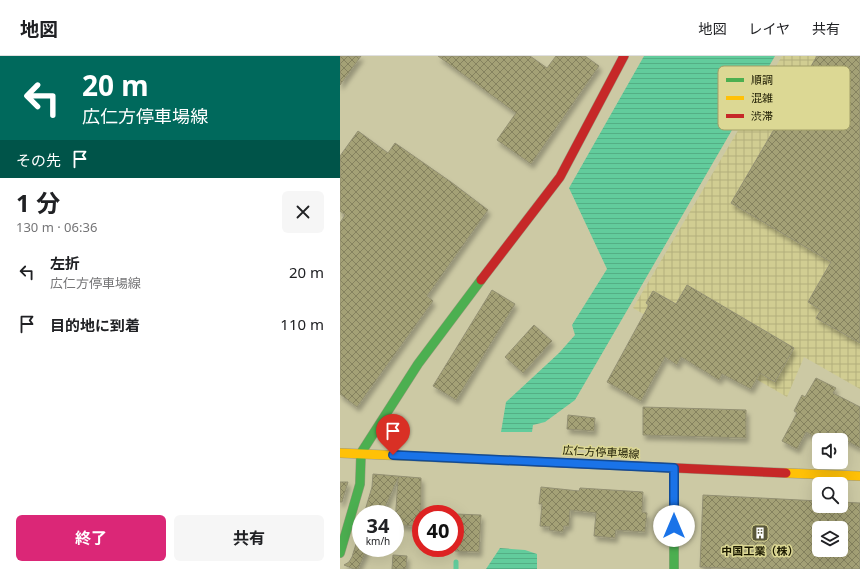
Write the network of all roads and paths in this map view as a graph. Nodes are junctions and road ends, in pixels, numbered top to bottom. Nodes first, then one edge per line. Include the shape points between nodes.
1 (624, 56) edge
2 (340, 453) edge
3 (361, 453) junction
4 (674, 468) junction
5 (860, 476) edge
6 (340, 553) edge
7 (674, 569) edge

1 - 3 street via 560,177 418,364
2 - 3 street, 広仁方停車場線
3 - 4 street, 広仁方停車場線
3 - 6 street via 360,484
4 - 5 street, 広仁方停車場線
4 - 7 street

